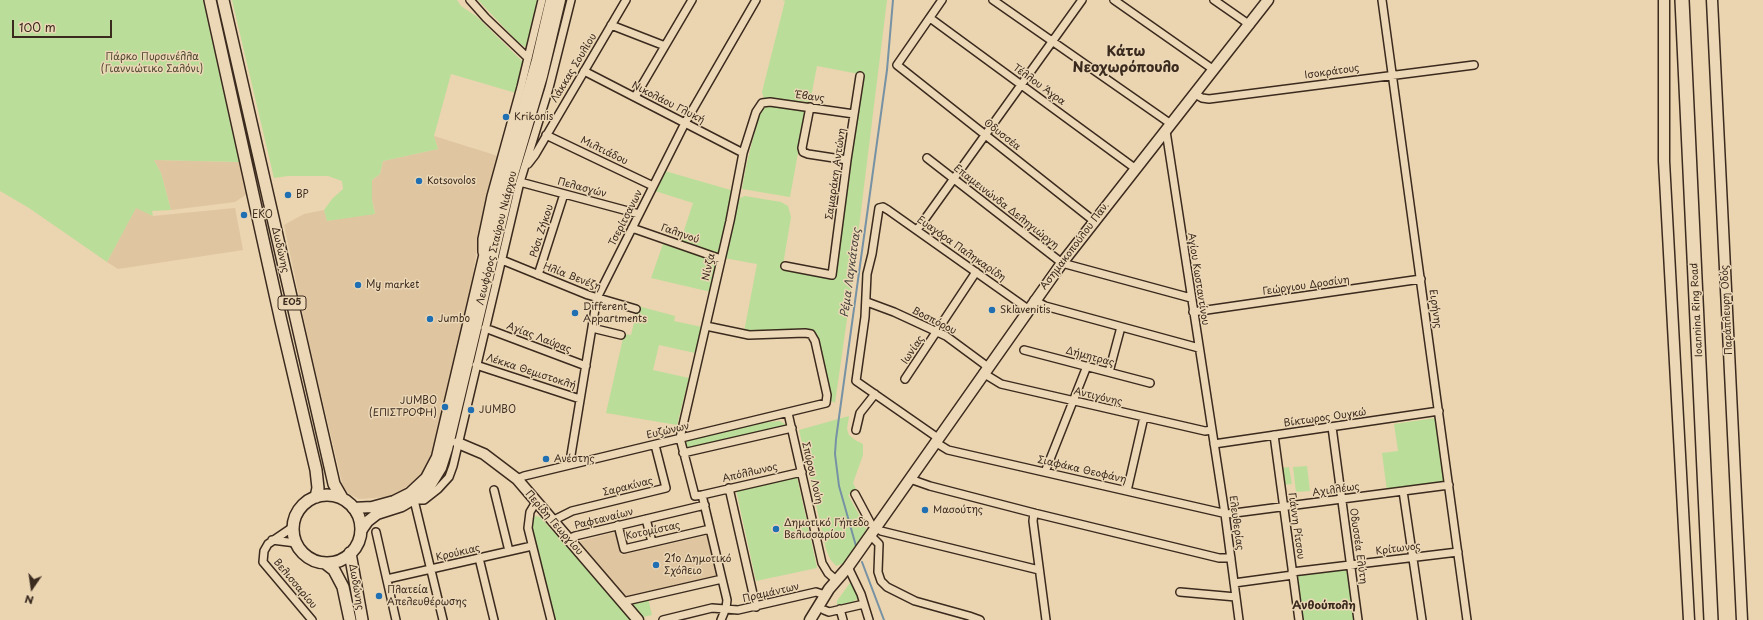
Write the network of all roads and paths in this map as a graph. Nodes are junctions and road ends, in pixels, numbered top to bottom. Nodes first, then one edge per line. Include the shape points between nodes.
1 (210, 0) edge
2 (223, 0) edge
3 (470, 0) edge
4 (542, 0) edge
5 (551, 0) edge
6 (560, 0) edge
7 (571, 0) edge
8 (626, 0) edge
9 (692, 0) edge
10 (756, 0) edge
11 (942, 0) edge
12 (993, 0) edge
13 (1082, 0) edge
14 (1114, 0) edge
15 (1214, 0) edge
16 (1268, 0) edge
17 (1382, 0) edge
18 (1664, 0) edge
19 (1682, 0) edge
20 (1712, 0) edge
21 (930, 18) junction
22 (611, 25) junction
23 (1250, 25) junction
24 (1052, 41) junction
25 (665, 46) junction
26 (528, 58) junction
27 (1474, 65) dead end
28 (1214, 70) junction
29 (584, 71) junction
30 (860, 76) dead end
31 (1393, 76) junction
32 (1021, 85) junction
33 (1195, 94) junction
34 (635, 97) junction
35 (762, 103) joint
36 (810, 107) junction
37 (854, 114) junction
38 (685, 123) junction
39 (1168, 128) junction
40 (985, 134) junction
41 (546, 135) junction
42 (743, 153) junction
43 (927, 158) dead end
44 (847, 160) junction
45 (526, 166) junction
46 (1136, 169) junction
47 (953, 179) junction
48 (520, 182) junction
49 (653, 186) junction
50 (564, 194) junction
51 (639, 214) junction
52 (1094, 221) junction
53 (632, 228) junction
54 (917, 230) junction
55 (721, 259) junction
56 (502, 260) junction
57 (1062, 263) junction
58 (785, 266) dead end
59 (482, 268) junction
60 (976, 272) junction
61 (538, 275) junction
62 (1421, 279) junction
63 (597, 298) junction
64 (1191, 298) junction
65 (867, 302) junction
66 (1031, 304) junction
67 (636, 309) dead end
68 (1193, 312) junction
69 (706, 326) junction
70 (1121, 327) junction
71 (485, 328) junction
72 (592, 328) junction
73 (936, 332) junction
74 (621, 335) dead end
75 (1199, 348) junction
76 (1024, 350) dead end
77 (476, 365) junction
78 (586, 366) junction
79 (1086, 366) junction
80 (985, 370) junction
81 (1109, 372) junction
82 (905, 379) dead end
83 (1150, 383) dead end
84 (875, 394) junction
85 (580, 399) junction
86 (1073, 401) junction
87 (1439, 411) junction
88 (788, 413) junction
89 (1144, 417) junction
90 (1332, 427) junction
91 (792, 428) junction
92 (856, 430) dead end
93 (1212, 430) junction
94 (1274, 435) junction
95 (680, 439) junction
96 (937, 440) junction
97 (458, 443) junction
98 (1214, 444) junction
99 (655, 445) junction
100 (683, 453) junction
101 (572, 464) junction
102 (802, 472) junction
103 (1045, 472) junction
104 (517, 479) junction
105 (910, 479) junction
106 (1449, 485) junction
107 (729, 488) junction
108 (494, 490) dead end
109 (1127, 491) junction
110 (1403, 491) junction
111 (702, 494) junction
112 (855, 494) dead end
113 (316, 497) junction
114 (342, 498) junction
115 (414, 500) junction
116 (1342, 500) junction
117 (536, 502) junction
118 (705, 505) junction
119 (354, 508) junction
120 (1284, 508) junction
121 (1034, 513) junction
122 (1225, 514) junction
123 (646, 519) junction
124 (552, 521) junction
125 (618, 525) junction
126 (293, 527) junction
127 (710, 529) junction
128 (361, 531) junction
129 (376, 532) dead end
130 (871, 535) junction
131 (568, 539) junction
132 (272, 540) junction
133 (652, 542) junction
134 (296, 543) junction
135 (532, 546) junction
136 (509, 551) junction
137 (1458, 552) junction
138 (350, 553) junction
139 (1413, 557) junction
140 (479, 558) junction
141 (1231, 558) junction
142 (325, 563) junction
143 (1350, 565) junction
144 (431, 569) junction
145 (1039, 570) junction
146 (1293, 573) junction
147 (843, 574) junction
148 (387, 579) junction
149 (722, 579) junction
150 (1234, 583) junction
151 (1180, 592) dead end
152 (825, 595) junction
153 (1236, 597) junction
154 (622, 602) junction
155 (864, 604) junction
156 (756, 607) junction
157 (726, 608) junction
158 (840, 609) junction
159 (824, 610) junction
160 (675, 619) edge
161 (312, 620) edge
162 (350, 620) edge
163 (362, 620) edge
164 (396, 620) edge
165 (443, 620) edge
166 (494, 620) edge
167 (551, 620) edge
168 (638, 620) edge
169 (663, 620) edge
170 (721, 620) edge
171 (810, 620) edge
172 (818, 620) edge
173 (843, 620) edge
174 (869, 620) edge
175 (980, 620) edge
176 (1046, 620) edge
177 (1239, 620) edge
178 (1299, 620) edge
179 (1358, 620) edge
180 (1422, 620) edge
181 (1467, 620) edge
182 (1689, 620) edge
183 (1711, 620) edge
184 (1742, 620) edge

1 - 113 main road, Δωδώνης / ΕΟ5 via 316,470
2 - 114 main road, Δωδώνης / ΕΟ5 via 334,484
3 - 26 street
4 - 26 street
5 - 59 street, Λεωφόρος Σταύρου Νιάρχου
6 - 115 street, Λεωφόρος Σταύρου Νιάρχου via 542,76 511,181 445,459 436,479
7 - 45 street
8 - 22 street, Λάκκας Σουλίου
9 - 25 street
10 - 38 street, Τσερίτσανων
11 - 21 street
12 - 24 street
13 - 24 street
14 - 28 street
15 - 23 street
16 - 23 street, Ασημακοπούλου Παν.
17 - 31 street, Ειρήνης
18 - 182 street via 1664,161
19 - 183 highway, Ioannina Ring Road
20 - 184 street, Παράπλευρη Οδός
21 - 32 street, Τέλλου Άγρα
21 - 40 street, Οδυσσέα via 897,64
22 - 25 street
22 - 29 street, Λάκκας Σουλίου
23 - 28 street, Ασημακοπούλου Παν.
24 - 32 street
24 - 39 street
25 - 34 street
26 - 59 street via 491,196 482,239
27 - 31 street, Ισοκράτους
28 - 33 street, Ασημακοπούλου Παν.
29 - 34 street, Νικολάου Γλυκή
29 - 41 street, Λάκκας Σουλίου
30 - 37 street, Σαμαράκη Αντώνη
31 - 33 street, Ισοκράτους via 1209,99
31 - 62 street, Ειρήνης
32 - 40 street
32 - 46 street, Τέλλου Άγρα
33 - 39 street, Ασημακοπούλου Παν.
34 - 38 street, Νικολάου Γλυκή
35 - 36 street, Έβανς
35 - 42 street, Νίνζα via 756,112
36 - 37 street, Έβανς
36 - 44 street via 803,152
37 - 44 street, Σαμαράκη Αντώνη
38 - 42 street, Νικολάου Γλυκή
38 - 49 street, Τσερίτσανων
39 - 46 street, Ασημακοπούλου Παν.
39 - 64 street, Αγίου Κωσταντίνου
40 - 47 street
40 - 52 street, Οδυσσέα
41 - 45 street, Λάκκας Σουλίου
41 - 49 street, Μιλτιάδου
42 - 55 street, Νίνζα
43 - 47 street, Επαμεινώνδα Δεληγιώργη
44 - 58 street, Σαμαράκη Αντώνη via 832,275
45 - 48 street
46 - 52 street, Ασημακοπούλου Παν.
47 - 54 street
47 - 57 street, Επαμεινώνδα Δεληγιώργη
48 - 50 street, Πελασγών
48 - 56 street
49 - 51 street, Τσερίτσανων
50 - 51 street, Πελασγών
50 - 61 street, Ρόσι Ζήκου
51 - 53 street, Τσερίτσανων
52 - 57 street, Ασημακοπούλου Παν.
53 - 55 street, Γαληνού
53 - 63 street, Τσερίτσανων
54 - 60 street, Ευαγόρα Παληκαρίδη
54 - 65 street, Ευαγόρα Παληκαρίδη via 885,208 879,208 866,279
55 - 69 street, Νίνζα
56 - 61 street, Ηλία Βενέζη
56 - 71 street
57 - 64 street, Επαμεινώνδα Δεληγιώργη
57 - 66 street, Ασημακοπούλου Παν.
59 - 119 street, Λεωφόρος Σταύρου Νιάρχου via 432,468 422,483 402,497 372,507
60 - 66 street, Ευαγόρα Παληκαρίδη
60 - 73 street, Ιωνίας
61 - 63 street, Ηλία Βενέζη
62 - 68 street, Γεώργιου Δροσίνη
62 - 87 street, Ειρήνης
63 - 67 street, Ηλία Βενέζη
63 - 72 street, Τσερίτσανων
64 - 68 street, Αγίου Κωσταντίνου
65 - 73 street, Βοσπόρου
65 - 84 street, Σιαφάκα Θεοφάνη via 856,381
66 - 70 street, Ευαγόρα Παληκαρίδη
66 - 80 street, Ασημακοπούλου Παν.
68 - 75 street, Αγίου Κωσταντίνου
69 - 88 street, Ευζώνων via 749,335 811,334 815,341 827,402
69 - 95 street, Νίνζα
70 - 75 street, Ευαγόρα Παληκαρίδη
70 - 81 street
71 - 77 street
71 - 78 street, Αγίας Λαύρας
72 - 74 street
72 - 78 street, Τσερίτσανων
73 - 80 street, Βοσπόρου via 952,341
73 - 82 street, Ιωνίας
75 - 93 street, Αγίου Κωσταντίνου
76 - 79 street, Δήμητρας
77 - 85 street, Λέκκα Θεμιστοκλή
77 - 97 street
78 - 85 street, Τσερίτσανων
79 - 81 street, Δήμητρας
79 - 86 street
80 - 86 street, Αντιγόνης via 1001,384
80 - 96 street, Ασημακοπούλου Παν.
81 - 83 street, Δήμητρας
84 - 92 street via 860,413
84 - 96 street, Σιαφάκα Θεοφάνη
85 - 101 street, Τσερίτσανων via 571,455
86 - 89 street, Αντιγόνης
86 - 103 street
87 - 90 street, Βίκτωρος Ουγκώ
87 - 106 street, Ειρήνης
88 - 91 street, Σπύρου Λούη
88 - 95 street, Ευζώνων
89 - 93 street, Αντιγόνης via 1205,431
89 - 109 street
90 - 94 street, Βίκτωρος Ουγκώ
90 - 116 street, Οδυσσέα Ελύτη
91 - 100 street
91 - 102 street, Σπύρου Λούη
93 - 98 street, Ελευθερίας
94 - 98 street, Βίκτωρος Ουγκώ
94 - 120 street, Γιάννη Ρίτσου
95 - 99 street, Ευζώνων
95 - 100 street
96 - 103 street, Σιαφάκα Θεοφάνη via 948,450
96 - 105 street, Ασημακοπούλου Παν.
97 - 104 street, Περίδη Γεωργίου via 477,450
97 - 115 street via 453,466 446,481 424,500
98 - 122 street, Ελευθερίας
99 - 101 street, Ευζώνων
99 - 124 street, Σαρακίνας via 666,488 572,511
100 - 111 street via 695,496
101 - 104 street, Ευζώνων
102 - 107 street, Απόλλωνος
102 - 147 street, Σπύρου Λούη via 822,563 828,573
103 - 109 street, Σιαφάκα Θεοφάνη
104 - 117 street, Περίδη Γεωργίου
105 - 121 street
105 - 130 street, Ασημακοπούλου Παν.
106 - 110 street, Αχιλλέως
106 - 137 street, Ειρήνης
107 - 111 street, Απόλλωνος
107 - 156 street
108 - 136 street
109 - 122 street, Σιαφάκα Θεοφάνη
110 - 116 street, Αχιλλέως
110 - 139 street
111 - 118 street
112 - 130 street via 870,522
113 - 114 main road via 329,495
113 - 126 main road via 300,509
114 - 119 main road, Δωδώνης / ΕΟ5
115 - 128 street, Λεωφόρος Σταύρου Νιάρχου via 377,514
115 - 144 street
116 - 120 street, Αχιλλέως
116 - 143 street, Οδυσσέα Ελύτη
117 - 124 street, Περίδη Γεωργίου
117 - 135 street via 528,520
118 - 123 street, Ραφταναίων
118 - 127 street
119 - 128 main road
120 - 122 street, Αχιλλέως
120 - 146 street, Γιάννη Ρίτσου
121 - 141 street via 1219,558
121 - 145 street
122 - 141 street, Ελευθερίας
123 - 125 street, Ραφταναίων
123 - 133 street, Ραφταναίων
124 - 131 street, Περίδη Γεωργίου
125 - 131 street, Ραφταναίων
125 - 133 street, Κοτομίστας via 624,549
126 - 132 street
126 - 134 main road
127 - 133 street, Κοτομίστας
127 - 149 street
128 - 138 main road, Δωδώνης via 358,544
129 - 148 street
130 - 145 street via 885,532
130 - 147 street, Ασημακοπούλου Παν.
130 - 175 street via 879,544 878,572 887,587 915,602
131 - 154 street, Περίδη Γεωργίου
132 - 134 street
132 - 161 street, Βελισσαρίου via 264,551 265,565
134 - 142 main road, Δωδώνης via 307,556
135 - 136 street, Κρούκιας
135 - 167 street
136 - 140 street, Κρούκιας
137 - 139 street, Κρίτωνος
137 - 181 street, Ειρήνης
138 - 142 main road, Δωδώνης via 338,561
138 - 163 main road, Δωδώνης
139 - 143 street, Κρίτωνος
139 - 180 street
140 - 144 street, Κρούκιας
140 - 166 street
141 - 150 street, Ελευθερίας
142 - 162 main road, Δωδώνης via 334,570 343,587
143 - 146 street, Κρίτωνος
143 - 179 street, Οδυσσέα Ελύτη
144 - 148 street, Κρούκιας
144 - 165 street
145 - 176 street
146 - 150 street, Κρίτωνος
146 - 178 street, Γιάννη Ρίτσου
147 - 152 street
147 - 155 street, Σπύρου Λούη
147 - 159 street via 840,586
148 - 164 street
149 - 154 street
149 - 157 street via 727,600
150 - 153 street, Ελευθερίας
151 - 153 street
152 - 156 street, Πραμάντων via 816,592
152 - 171 street
153 - 177 street, Ελευθερίας
154 - 168 street, Περίδη Γεωργίου
155 - 158 street
155 - 174 street, Σπύρου Λούη
156 - 157 street, Πραμάντων via 738,610
157 - 160 street, Πραμάντων via 706,609
157 - 170 street
158 - 159 street via 829,612
158 - 173 street
159 - 172 street
160 - 169 street, Πραμάντων

